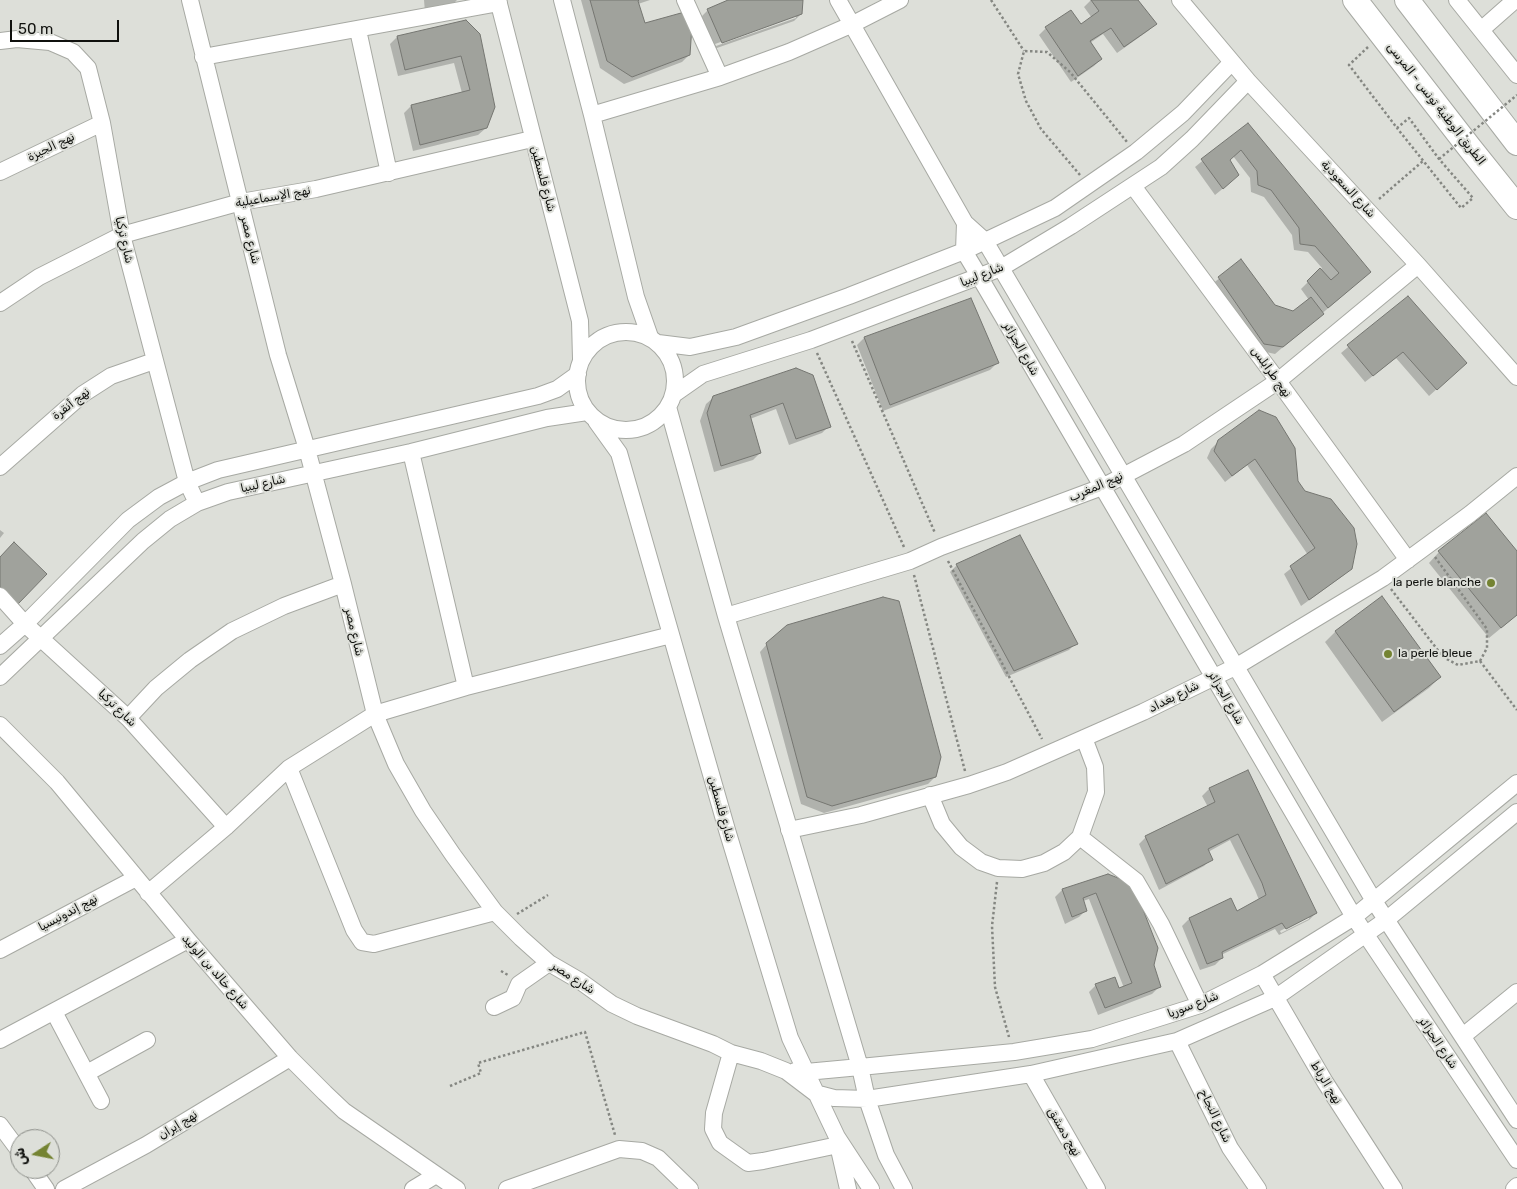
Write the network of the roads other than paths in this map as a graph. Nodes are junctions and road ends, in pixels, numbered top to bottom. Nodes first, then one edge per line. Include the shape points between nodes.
1 (190, 0) edge
2 (562, 0) edge
3 (685, 0) edge
4 (838, 0) edge
5 (900, 0) edge
6 (1180, 0) edge
7 (1355, 0) edge
8 (1407, 0) edge
9 (1458, 0) edge
10 (1515, 0) edge
11 (499, 1) edge
12 (853, 24) junction
13 (358, 30) junction
14 (1481, 30) junction
15 (0, 41) edge
16 (203, 58) junction
17 (1232, 62) junction
18 (1515, 70) edge
19 (720, 77) junction
20 (1248, 81) junction
21 (592, 115) junction
22 (102, 123) junction
23 (532, 139) junction
24 (1517, 143) edge
25 (0, 172) edge
26 (389, 173) junction
27 (1133, 186) junction
28 (241, 202) junction
29 (1517, 207) edge
30 (965, 223) junction
31 (122, 235) junction
32 (985, 242) junction
33 (964, 251) junction
34 (1418, 265) junction
35 (1001, 268) junction
36 (979, 276) junction
37 (0, 303) edge
38 (654, 340) junction
39 (154, 361) junction
40 (579, 367) junction
41 (1517, 377) edge
42 (1278, 381) junction
43 (670, 401) junction
44 (592, 416) junction
45 (307, 449) junction
46 (411, 452) junction
47 (0, 467) edge
48 (312, 473) junction
49 (1123, 476) junction
50 (1517, 476) edge
51 (187, 482) junction
52 (1102, 487) junction
53 (197, 503) junction
54 (1408, 560) junction
55 (343, 584) junction
56 (0, 596) edge
57 (726, 616) junction
58 (25, 624) junction
59 (671, 636) junction
60 (41, 639) junction
61 (0, 646) edge
62 (1237, 666) junction
63 (0, 677) edge
64 (1214, 677) junction
65 (466, 687) junction
66 (375, 714) junction
67 (128, 718) junction
68 (0, 725) edge
69 (1084, 738) junction
70 (288, 768) junction
71 (1517, 783) edge
72 (930, 796) junction
73 (1517, 812) edge
74 (226, 827) junction
75 (789, 830) junction
76 (1080, 837) junction
77 (136, 878) junction
78 (148, 893) junction
79 (1374, 901) junction
80 (500, 917) junction
81 (1354, 917) junction
82 (1386, 920) junction
83 (1365, 934) junction
84 (188, 940) junction
85 (0, 950) edge
86 (549, 963) junction
87 (1262, 974) junction
88 (1517, 992) edge
89 (1275, 998) junction
90 (1200, 1005) junction
91 (494, 1007) dead end
92 (54, 1012) junction
93 (1463, 1036) junction
94 (0, 1040) edge
95 (147, 1040) dead end
96 (1177, 1041) junction
97 (731, 1053) junction
98 (992, 1054) junction
99 (290, 1058) junction
100 (860, 1067) junction
101 (786, 1070) junction
102 (806, 1072) junction
103 (87, 1073) junction
104 (1031, 1074) junction
105 (995, 1080) junction
106 (815, 1092) junction
107 (867, 1099) junction
108 (101, 1100) dead end
109 (1517, 1120) edge
110 (0, 1125) edge
111 (10, 1138) edge
112 (837, 1141) junction
113 (1517, 1160) edge
114 (436, 1175) junction
115 (1517, 1186) edge
116 (64, 1189) edge
117 (413, 1189) edge
118 (457, 1189) edge
119 (507, 1189) edge
120 (690, 1189) edge
121 (848, 1189) edge
122 (871, 1189) edge
123 (904, 1189) edge
124 (1097, 1189) edge
125 (1258, 1189) edge
126 (1394, 1189) edge
127 (1514, 1189) edge

1 - 16 street, شارع مصر
2 - 21 street
3 - 19 street
4 - 12 street, شارع الجزائر
5 - 12 street
6 - 17 street, شارع السعودية
7 - 29 highway, الطريق الوطنية تونس - المرسى
8 - 24 highway
9 - 14 street
10 - 14 street
11 - 13 street
11 - 23 street, شارع فلسطين
12 - 19 street
12 - 30 street, شارع الجزائر
13 - 16 street
13 - 26 street
14 - 18 street
15 - 22 street, شارع تركيا via 50,42 72,52 88,68
16 - 28 street, شارع مصر
17 - 20 street, شارع السعودية
17 - 32 street via 1184,113 1136,152 1055,208
19 - 21 street
20 - 27 street, شارع ليبيا via 1192,139 1161,167
20 - 34 street, شارع السعودية
21 - 38 street via 636,297
22 - 25 street, نهج الجيزة
22 - 31 street, شارع تركيا
23 - 26 street, نهج الإسماعيلية
23 - 40 street, شارع فلسطين via 580,321
26 - 28 street, نهج الإسماعيلية
27 - 35 street, شارع ليبيا
27 - 42 street, نهج طرابلس
28 - 31 street, نهج الإسماعيلية
28 - 45 street, شارع مصر via 278,355
30 - 32 street, شارع الجزائر
30 - 33 street
31 - 37 street, نهج الإسماعيلية via 39,277
31 - 39 street, شارع تركيا
32 - 33 street
32 - 35 street, شارع الجزائر
33 - 36 street, شارع الجزائر
33 - 38 street via 736,337 690,347
34 - 41 street, شارع السعودية
34 - 42 street, نهج المغرب
35 - 36 street, شارع ليبيا
35 - 49 street, شارع الجزائر
36 - 43 street, شارع ليبيا via 811,340 703,374
36 - 52 street, شارع الجزائر
38 - 40 street via 637,332 611,333 588,348
38 - 43 street via 667,354 673,367 675,381
39 - 47 street, نهج أنقرة via 111,376 83,394
39 - 51 street, شارع تركيا
40 - 44 street via 576,386 580,400
40 - 45 street, شارع ليبيا via 556,389 538,396
42 - 49 street, نهج المغرب via 1184,444
42 - 54 street, نهج طرابلس
43 - 44 street via 657,419 635,429 611,428
43 - 57 street
44 - 46 street, شارع ليبيا via 547,418
44 - 59 street, شارع فلسطين via 619,453
45 - 48 street, شارع مصر
45 - 51 street, شارع ليبيا via 218,470
46 - 48 street, شارع ليبيا
46 - 65 street
48 - 53 street, شارع ليبيا via 228,492
48 - 55 street, شارع مصر
49 - 52 street, نهج المغرب
49 - 62 street, شارع الجزائر
50 - 54 street, شارع بغداد
51 - 53 street, شارع تركيا
51 - 58 street, شارع ليبيا via 159,497 128,520
52 - 57 street, نهج المغرب via 910,561
52 - 64 street, شارع الجزائر
53 - 60 street, شارع ليبيا via 143,541
54 - 62 street, شارع بغداد
55 - 66 street, شارع مصر
55 - 67 street via 284,606 232,632 156,688
56 - 58 street, شارع تركيا
57 - 75 street
58 - 60 street, شارع تركيا
58 - 61 street, شارع ليبيا
59 - 65 street
59 - 102 street, شارع فلسطين via 784,1024
60 - 63 street, شارع ليبيا
60 - 67 street, شارع تركيا
62 - 64 street, شارع بغداد
62 - 79 street, شارع الجزائر
64 - 69 street, شارع بغداد
64 - 81 street, شارع الجزائر
65 - 66 street
66 - 70 street
66 - 80 street, شارع مصر via 396,764 423,811
67 - 74 street, شارع تركيا
68 - 77 street, شارع خالد بن الوليد via 57,782
69 - 72 street, شارع بغداد via 1007,772
69 - 76 street via 1095,767 1096,792
70 - 74 street
70 - 80 street via 354,930 362,942 374,944
71 - 79 street, شارع سوريا
72 - 75 street, شارع بغداد
72 - 76 street via 942,824 961,847 981,862 998,868 1022,869 1044,863 1064,852
73 - 82 street, شارع سوريا
74 - 78 street
75 - 100 street
76 - 90 street via 1136,881
77 - 78 street, شارع خالد بن الوليد
77 - 85 street, نهج إندونيسيا
78 - 84 street, شارع خالد بن الوليد
79 - 81 street, شارع سوريا
79 - 82 street, شارع الجزائر
80 - 86 street, شارع مصر
81 - 83 street, شارع الجزائر
81 - 87 street, شارع سوريا
82 - 83 street, شارع سوريا
82 - 93 street, شارع الجزائر
83 - 89 street, شارع سوريا
83 - 113 street, شارع الجزائر
84 - 92 street
84 - 99 street, شارع خالد بن الوليد
86 - 91 street via 519,984 513,998
86 - 97 street, شارع مصر via 612,1004
87 - 89 street, نهج الرباط
87 - 90 street, شارع سوريا
88 - 93 street
89 - 96 street, شارع سوريا
89 - 126 street, نهج الرباط
90 - 98 street, شارع سوريا via 1092,1039
92 - 94 street
92 - 103 street
93 - 109 street, شارع الجزائر
95 - 103 street
96 - 104 street, شارع سوريا
96 - 125 street, شارع النجاح via 1230,1148
97 - 101 street, شارع مصر
97 - 112 street via 714,1113 714,1129 720,1143 748,1163 755,1163
98 - 100 street, شارع سوريا
98 - 105 street
99 - 114 street, شارع خالد بن الوليد via 344,1111
99 - 116 street, نهج إيران via 146,1145
100 - 102 street, شارع سوريا
100 - 107 street
101 - 102 street, شارع مصر
101 - 106 street, شارع مصر
102 - 106 street, شارع فلسطين
103 - 108 street
104 - 105 street, شارع سوريا
104 - 124 street, نهج دمشق
105 - 107 street, شارع سوريا
106 - 107 street, شارع سوريا via 834,1098
106 - 112 street, شارع فلسطين
107 - 123 street via 886,1155
110 - 111 street
112 - 121 street
112 - 122 street, شارع فلسطين
114 - 117 street
114 - 118 street, شارع خالد بن الوليد
115 - 127 street
119 - 120 street via 619,1149 642,1151 658,1158

